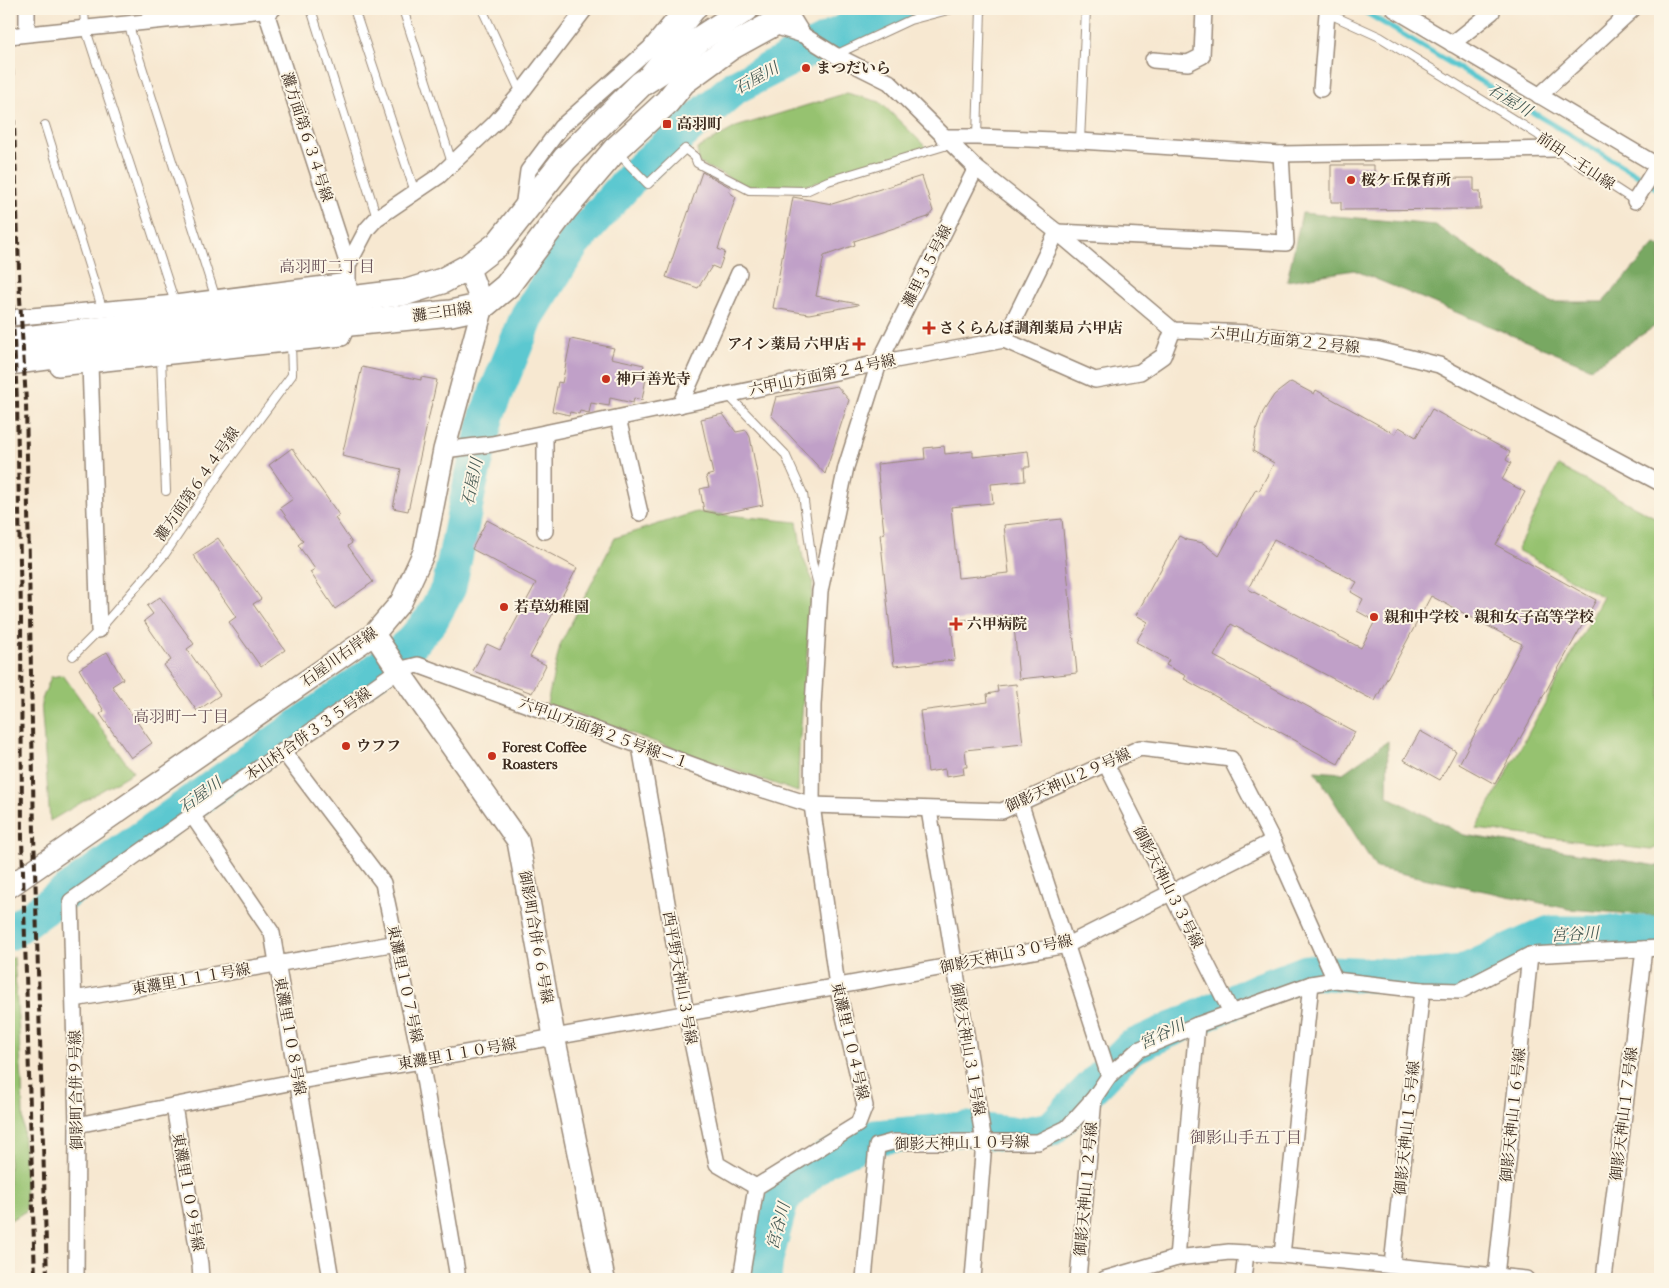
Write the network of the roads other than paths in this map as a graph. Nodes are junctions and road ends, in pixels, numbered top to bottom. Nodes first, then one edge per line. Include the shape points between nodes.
1 (27, 9) edge
2 (84, 9) edge
3 (268, 9) edge
4 (311, 9) edge
5 (354, 9) edge
6 (403, 9) edge
7 (482, 9) edge
8 (585, 9) edge
9 (682, 9) edge
10 (699, 9) edge
11 (746, 9) edge
12 (952, 9) edge
13 (981, 9) edge
14 (1086, 9) edge
15 (1204, 9) edge
16 (1394, 9) edge
17 (1633, 9) edge
18 (1324, 11) edge
19 (1492, 12) dead end
20 (182, 13) edge
21 (773, 13) edge
22 (147, 15) edge
23 (128, 23) junction
24 (85, 27) junction
25 (27, 33) junction
26 (9, 36) edge
27 (803, 36) junction
28 (1452, 44) junction
29 (835, 55) junction
30 (1153, 60) dead end
31 (640, 84) junction
32 (1321, 89) dead end
33 (521, 94) junction
34 (1539, 96) junction
35 (45, 125) dead end
36 (977, 137) junction
37 (947, 140) junction
38 (1080, 141) junction
39 (1555, 149) junction
40 (616, 151) junction
41 (1281, 154) junction
42 (452, 163) junction
43 (1659, 166) edge
44 (976, 168) junction
45 (415, 192) junction
46 (1635, 202) joint
47 (522, 214) junction
48 (378, 218) junction
49 (1057, 232) junction
50 (348, 265) junction
51 (468, 267) junction
52 (739, 273) dead end
53 (216, 299) junction
54 (349, 301) junction
55 (175, 303) junction
56 (483, 306) junction
57 (103, 311) junction
58 (9, 318) edge
59 (1173, 330) junction
60 (1004, 340) junction
61 (9, 341) edge
62 (291, 343) junction
63 (161, 357) junction
64 (9, 362) edge
65 (879, 363) junction
66 (90, 364) junction
67 (9, 373) edge
68 (728, 395) junction
69 (680, 405) junction
70 (618, 418) junction
71 (546, 433) junction
72 (453, 449) junction
73 (1660, 484) edge
74 (166, 491) dead end
75 (640, 513) dead end
76 (546, 531) dead end
77 (820, 591) junction
78 (100, 630) junction
79 (374, 634) junction
80 (73, 656) dead end
81 (398, 670) junction
82 (640, 746) junction
83 (283, 751) junction
84 (1106, 764) junction
85 (1020, 802) junction
86 (812, 806) junction
87 (929, 810) junction
88 (192, 815) junction
89 (1272, 841) junction
90 (9, 887) edge
91 (1171, 893) junction
92 (71, 900) joint
93 (397, 943) junction
94 (1067, 945) junction
95 (1660, 948) edge
96 (1644, 949) junction
97 (1530, 955) junction
98 (277, 964) junction
99 (954, 966) junction
100 (1335, 979) junction
101 (1311, 984) junction
102 (837, 986) junction
103 (1422, 990) junction
104 (74, 999) junction
105 (1230, 1011) junction
106 (686, 1013) junction
107 (1197, 1025) junction
108 (554, 1036) junction
109 (421, 1061) junction
110 (1109, 1076) junction
111 (298, 1081) junction
112 (1094, 1098) junction
113 (174, 1106) junction
114 (77, 1125) junction
115 (984, 1141) junction
116 (756, 1187) junction
117 (1246, 1253) junction
118 (1282, 1255) junction
119 (1177, 1258) junction
120 (1392, 1265) junction
121 (1496, 1276) junction
122 (76, 1277) edge
123 (202, 1279) edge
124 (331, 1279) edge
125 (456, 1279) edge
126 (604, 1279) edge
127 (741, 1279) edge
128 (864, 1279) edge
129 (973, 1279) edge
130 (1078, 1279) edge
131 (1105, 1279) edge
132 (1243, 1279) edge
133 (1523, 1279) edge
134 (1604, 1279) edge

1 - 25 street
2 - 24 lane
3 - 20 street
3 - 50 street, 灘方面第６３４号線
4 - 48 lane
5 - 45 lane
6 - 42 lane
7 - 33 lane
8 - 33 street
9 - 47 street via 650,48 561,128 528,171
10 - 31 street
11 - 31 main road, 灘三田線 via 700,38 664,70
12 - 29 lane via 910,20
13 - 36 lane
14 - 38 lane
15 - 30 street via 1202,56 1188,63
16 - 28 street
17 - 34 street
18 - 32 street
18 - 39 lane, 前田一王山線 via 1380,37 1537,134
19 - 28 street
20 - 22 street
21 - 27 street
21 - 27 street
21 - 40 main road, 灘三田線 via 683,82
22 - 23 street
23 - 24 street
23 - 53 lane
24 - 25 street
24 - 55 lane
25 - 26 street
27 - 29 street
28 - 34 street
29 - 37 street via 889,82
31 - 47 main road, 灘三田線 via 579,144
33 - 42 street
34 - 43 street
35 - 57 lane
36 - 37 street
36 - 38 street
37 - 40 lane via 806,191 793,192 749,190 698,163 685,149 648,184
37 - 44 street
38 - 41 street
39 - 41 street
39 - 46 lane, 前田一王山線
40 - 56 main road, 灘三田線 via 564,210 507,286
41 - 49 street via 1286,243
42 - 45 street
43 - 46 street, 前田一王山線
44 - 49 street
44 - 65 street, 灘里３５号線
45 - 48 street
47 - 51 main road, 灘三田線 via 498,244
48 - 50 street via 367,230
49 - 59 street
49 - 60 street
50 - 54 street
51 - 54 main road, 灘三田線 via 442,281 407,292
51 - 56 street
52 - 69 street
53 - 54 street
53 - 55 street
54 - 56 main road, 灘三田線 via 451,313
54 - 61 main road, 灘三田線
54 - 62 street via 342,338
54 - 64 main road, 灘三田線 via 160,342
55 - 57 street
56 - 72 street, 石屋川右岸線
57 - 58 street
59 - 60 street via 1163,356 1140,372 1095,380
59 - 73 street, 六甲山方面第２２号線 via 1249,333 1370,348 1440,365
60 - 65 street, 六甲山方面第２４号線
62 - 63 street
62 - 78 lane, 灘方面第６４４号線 via 292,375 165,554
63 - 66 street
63 - 74 lane
65 - 68 street, 六甲山方面第２４号線
65 - 77 street, 灘里３５号線 via 846,467
66 - 67 street
66 - 78 street
68 - 69 street, 六甲山方面第２４号線
68 - 77 lane via 785,454 803,494 812,562
69 - 70 street, 六甲山方面第２４号線
70 - 71 street, 六甲山方面第２４号線
70 - 75 street
71 - 72 street, 六甲山方面第２４号線
71 - 76 street
72 - 79 street, 石屋川右岸線 via 424,552 401,602
77 - 86 street, 東灘里１０４号線 via 813,704
78 - 80 lane, 灘方面第６４４号線
79 - 81 street, 御影町合併６６号線
79 - 90 street, 石屋川右岸線
81 - 82 street, 六甲山方面第２５号線－１ via 418,665
81 - 83 street, 本山村合併３３５号線
81 - 108 street, 御影町合併６６号線 via 518,841
82 - 86 street, 六甲山方面第２５号線－１
82 - 106 street, 西平野天神山３号線
83 - 88 street, 本山村合併３３５号線
83 - 93 street, 東灘里１０７号線 via 383,883
84 - 85 street, 御影天神山２９号線
84 - 89 street, 御影天神山２９号線 via 1140,748 1231,759
84 - 91 street, 御影天神山３３号線
85 - 87 street, 御影天神山２９号線 via 1002,811
85 - 94 street
86 - 87 street, 御影天神山２９号線
86 - 102 street, 東灘里１０４号線
87 - 99 street, 御影天神山３１号線
88 - 92 street, 本山村合併３３５号線
88 - 98 street, 東灘里１０８号線 via 272,933
89 - 91 street, 御影天神山３０号線
89 - 100 street, 御影天神山２９号線
91 - 94 street, 御影天神山３０号線
91 - 105 street, 御影天神山３３号線
92 - 104 street, 御影町合併９号線
93 - 98 street, 東灘里１１１号線
93 - 109 street, 東灘里１０７号線
94 - 99 street, 御影天神山３０号線
94 - 110 street
95 - 96 street, 御影天神山１０号線
96 - 97 street, 御影天神山１０号線
96 - 134 street, 御影天神山１７号線
97 - 103 street, 御影天神山１０号線 via 1460,991
97 - 121 street, 御影天神山１６号線
98 - 104 street, 東灘里１１１号線
98 - 111 street, 東灘里１０８号線
99 - 102 street, 御影天神山３０号線
99 - 115 street, 御影天神山３１号線
100 - 101 street, 御影天神山１０号線
100 - 103 street, 御影天神山１０号線
101 - 105 street, 御影天神山１０号線
101 - 118 street
102 - 106 street, 東灘里１１０号線
102 - 116 street, 東灘里１０４号線 via 865,1106 858,1124
103 - 120 street, 御影天神山１５号線
104 - 114 street, 御影町合併９号線
105 - 107 street, 御影天神山１０号線
106 - 108 street, 東灘里１１０号線
106 - 116 street, 西平野天神山３号線 via 717,1164
107 - 110 street, 御影天神山１０号線 via 1138,1050
107 - 119 street
108 - 109 street, 東灘里１１０号線
108 - 126 street, 御影町合併６６号線
109 - 111 street, 東灘里１１０号線
109 - 125 street, 東灘里１０７号線
110 - 112 street, 御影天神山１０号線
111 - 113 street, 東灘里１１０号線
111 - 124 street, 東灘里１０８号線
112 - 115 street, 御影天神山１０号線 via 1067,1128 1038,1142
112 - 130 street, 御影天神山１２号線
113 - 114 street, 東灘里１１０号線
113 - 123 street, 東灘里１０９号線
114 - 122 street, 御影町合併９号線
115 - 128 street, 御影天神山１０号線 via 892,1142 877,1146
115 - 129 street, 御影天神山３１号線
116 - 127 street
117 - 118 street
117 - 119 street
117 - 132 street
118 - 120 street
119 - 131 street
120 - 121 street
121 - 133 street

